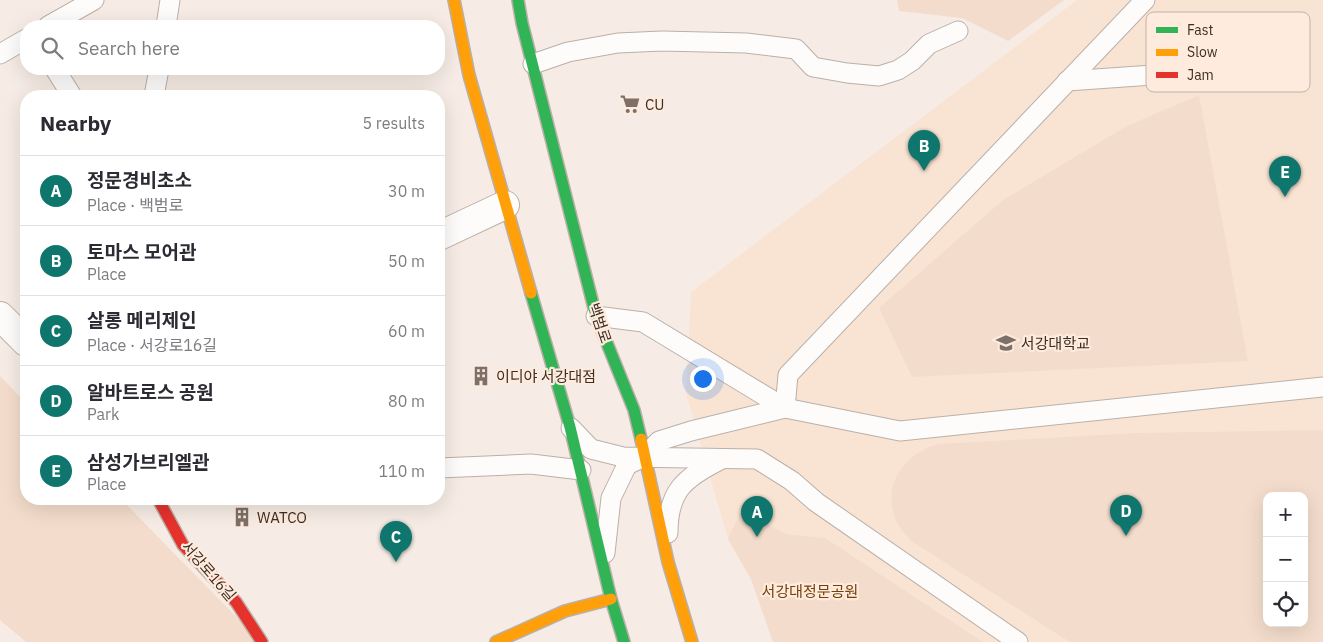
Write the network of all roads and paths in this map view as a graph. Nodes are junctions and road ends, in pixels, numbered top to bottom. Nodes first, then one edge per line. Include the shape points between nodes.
1 (94, 0) edge
2 (170, 0) edge
3 (454, 0) edge
4 (518, 0) edge
5 (1145, 0) edge
6 (59, 20) edge
7 (167, 20) edge
8 (958, 31) dead end
9 (20, 42) edge
10 (0, 54) edge
11 (533, 64) junction
12 (59, 75) edge
13 (158, 75) edge
14 (1146, 76) edge
15 (1067, 81) junction
16 (68, 90) edge
17 (155, 90) edge
18 (505, 205) junction
19 (445, 233) edge
20 (0, 316) edge
21 (596, 316) junction
22 (20, 336) edge
23 (1323, 387) edge
24 (785, 408) junction
25 (570, 427) junction
26 (644, 458) junction
27 (723, 458) junction
28 (445, 468) edge
29 (581, 470) junction
30 (161, 505) edge
31 (668, 562) junction
32 (604, 568) junction
33 (611, 599) junction
34 (262, 642) edge
35 (496, 642) edge
36 (624, 642) edge
37 (692, 642) edge
38 (1018, 642) edge

1 - 6 lane
2 - 7 lane
3 - 18 main road via 470,75
4 - 11 main road, 백범로
5 - 15 lane
8 - 11 lane via 929,44 898,70 879,76 813,67 796,49 746,43 618,43 568,52
9 - 10 lane
11 - 21 main road, 백범로
12 - 16 lane
13 - 17 lane
14 - 15 lane
15 - 24 lane via 788,375
18 - 19 street
18 - 25 main road
20 - 22 street
21 - 24 lane via 643,322
21 - 26 main road, 백범로 via 634,410
23 - 24 lane via 900,431
24 - 26 lane via 659,442
25 - 26 lane via 591,448 623,458
25 - 29 main road
26 - 27 lane
26 - 31 main road, 백범로
26 - 32 lane via 628,465 611,498
27 - 31 lane via 698,471 680,486 668,514
27 - 38 lane via 757,459 792,480 816,502
28 - 29 lane via 531,464
29 - 32 main road
30 - 34 main road, 서강로16길 via 183,544 236,602
31 - 37 main road, 백범로
32 - 33 main road
33 - 35 main road via 565,611
33 - 36 main road

